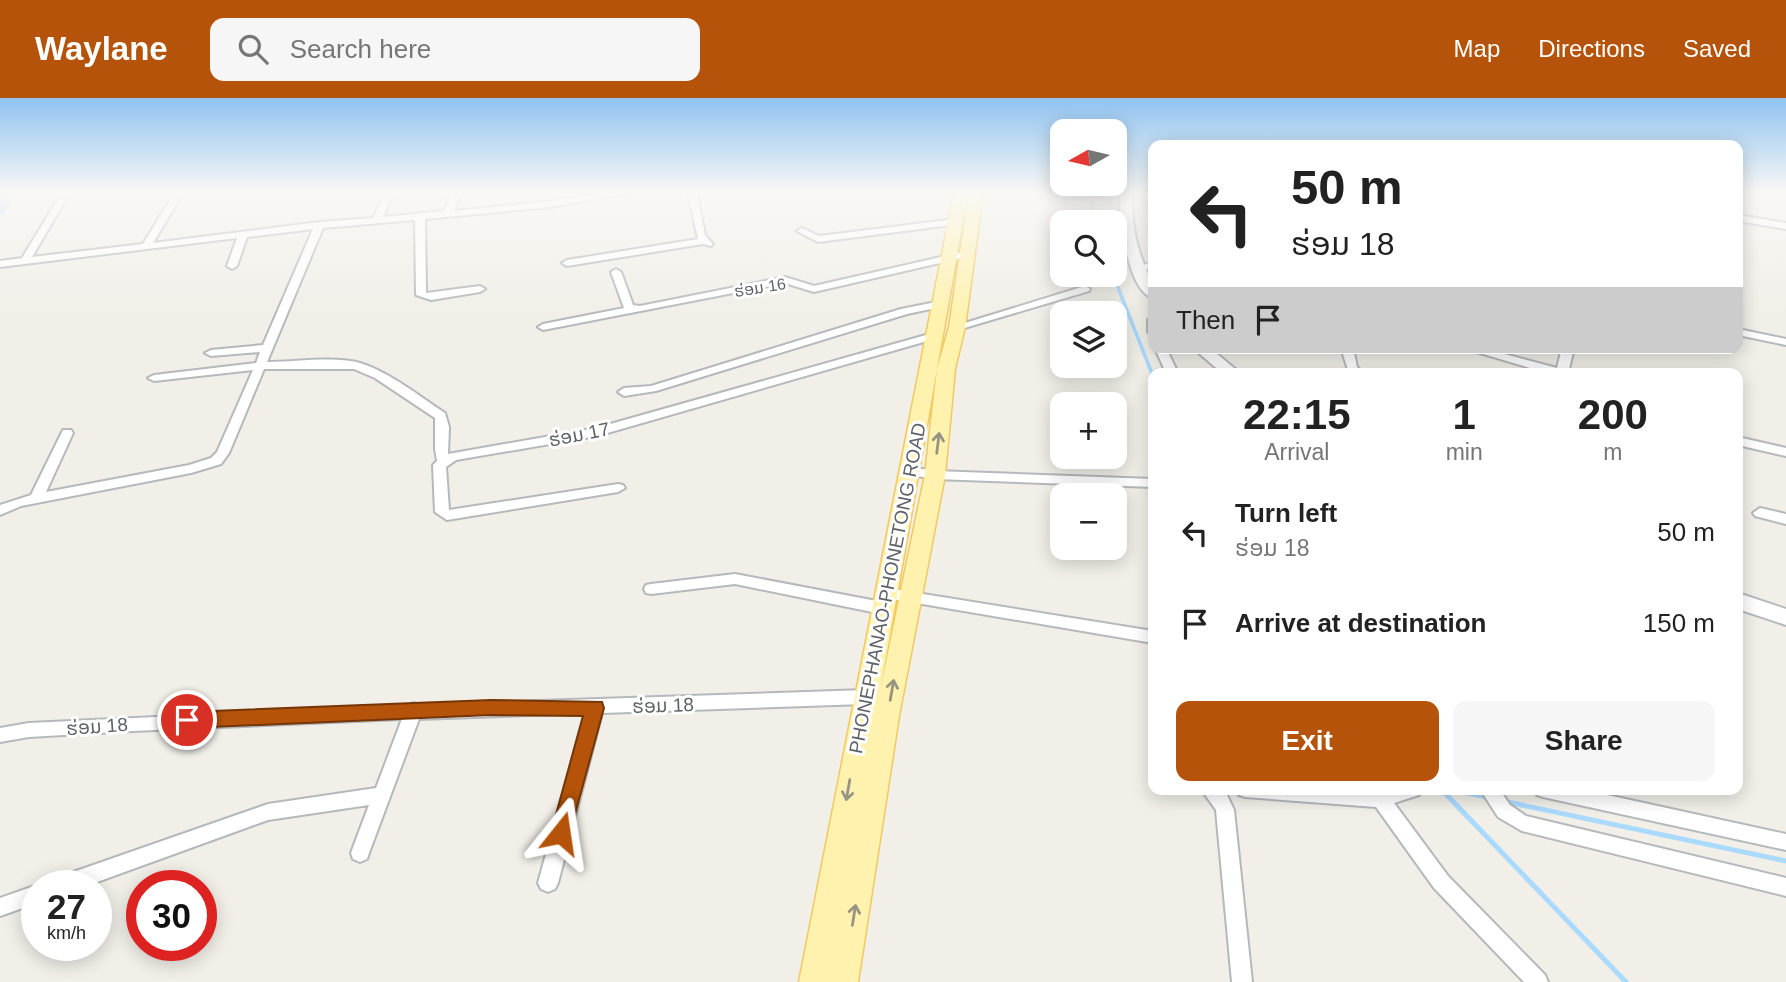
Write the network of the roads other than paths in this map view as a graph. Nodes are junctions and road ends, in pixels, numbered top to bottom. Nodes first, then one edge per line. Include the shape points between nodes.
1 (41, 234) edge
2 (154, 234) edge
3 (249, 234) edge
4 (316, 234) edge
5 (420, 234) edge
6 (703, 234) edge
7 (809, 234) edge
8 (857, 234) edge
9 (956, 234) edge
10 (964, 234) edge
11 (1129, 234) edge
12 (243, 235) junction
13 (147, 245) junction
14 (957, 256) junction
15 (25, 261) junction
16 (567, 263) dead end
17 (0, 264) edge
18 (232, 266) dead end
19 (1148, 266) edge
20 (1137, 268) junction
21 (616, 272) dead end
22 (1148, 287) edge
23 (480, 289) dead end
24 (1085, 289) dead end
25 (942, 304) junction
26 (634, 309) junction
27 (543, 327) dead end
28 (947, 331) junction
29 (1743, 333) edge
30 (1786, 342) edge
31 (268, 348) junction
32 (211, 353) dead end
33 (1208, 354) edge
34 (1490, 354) edge
35 (260, 366) junction
36 (938, 368) junction
37 (1226, 368) edge
38 (1542, 368) edge
39 (154, 378) dead end
40 (624, 392) dead end
41 (67, 433) dead end
42 (1743, 442) edge
43 (1786, 452) edge
44 (443, 460) junction
45 (910, 471) junction
46 (934, 474) junction
47 (1148, 484) edge
48 (618, 488) dead end
49 (36, 499) junction
50 (0, 510) edge
51 (1760, 513) dead end
52 (1786, 519) edge
53 (651, 589) dead end
54 (909, 596) junction
55 (884, 600) junction
56 (1743, 603) edge
57 (1786, 617) edge
58 (1148, 636) edge
59 (865, 697) junction
60 (595, 708) junction
61 (414, 710) junction
62 (0, 734) edge
63 (383, 795) junction
64 (1216, 795) edge
65 (1350, 795) edge
66 (1392, 795) edge
67 (1493, 795) edge
68 (1571, 795) edge
69 (1385, 797) junction
70 (1786, 842) edge
71 (360, 853) dead end
72 (104, 870) edge
73 (548, 883) dead end
74 (1786, 887) edge
75 (21, 900) edge
76 (0, 907) edge
77 (814, 982) edge
78 (843, 982) edge
79 (1242, 982) edge
80 (1538, 982) edge

1 - 15 street
2 - 13 street
3 - 12 street
4 - 31 street
5 - 23 street via 421,295
6 - 16 street via 705,242
7 - 8 street via 818,239
9 - 14 main road, PHONEPHANAO-PHONETONG ROAD
10 - 14 main road, PHONEPHANAO-PHONETONG ROAD
11 - 20 street
12 - 13 street
12 - 18 street
13 - 15 street
14 - 25 main road, PHONEPHANAO-PHONETONG ROAD
14 - 26 street, ຮ່ອມ 16 via 814,289 785,280
14 - 28 main road, PHONEPHANAO-PHONETONG ROAD
15 - 17 street
19 - 20 street
20 - 22 street
21 - 26 street
24 - 28 street, ຮ່ອມ 17
25 - 28 main road, PHONEPHANAO-PHONETONG ROAD
25 - 40 street via 905,311 652,389
26 - 27 street, ຮ່ອມ 16
28 - 36 main road, PHONEPHANAO-PHONETONG ROAD
28 - 44 street, ຮ່ອມ 17 via 597,432
29 - 30 street
31 - 32 street
31 - 35 street
33 - 37 street
34 - 38 street
35 - 39 street
35 - 44 street via 341,363 379,376 441,416
35 - 49 street via 216,461
36 - 45 main road, PHONEPHANAO-PHONETONG ROAD
46 -> 36 main road, PHONEPHANAO-PHONETONG ROAD
41 - 49 street
42 - 43 street
44 - 48 street via 439,465 442,512 447,515
45 - 46 street
45 - 55 main road, PHONEPHANAO-PHONETONG ROAD
46 - 47 street
46 - 54 main road, PHONEPHANAO-PHONETONG ROAD
49 - 50 street
51 - 52 street
53 - 55 street via 735,579
54 - 55 street
54 - 58 street
78 -> 54 main road, PHONEPHANAO-PHONETONG ROAD
55 - 59 main road, PHONEPHANAO-PHONETONG ROAD
56 - 57 street
59 - 60 street, ຮ່ອມ 18
59 -> 77 main road, PHONEPHANAO-PHONETONG ROAD
60 - 61 street, ຮ່ອມ 18
60 - 73 street
61 - 62 street, ຮ່ອມ 18
61 - 63 street
63 - 71 street
63 - 72 street via 268,812
64 - 79 street via 1225,810
65 - 69 street
66 - 69 street
67 - 74 street via 1504,811 1522,823
68 - 70 street
69 - 80 street via 1441,882
75 - 76 street

